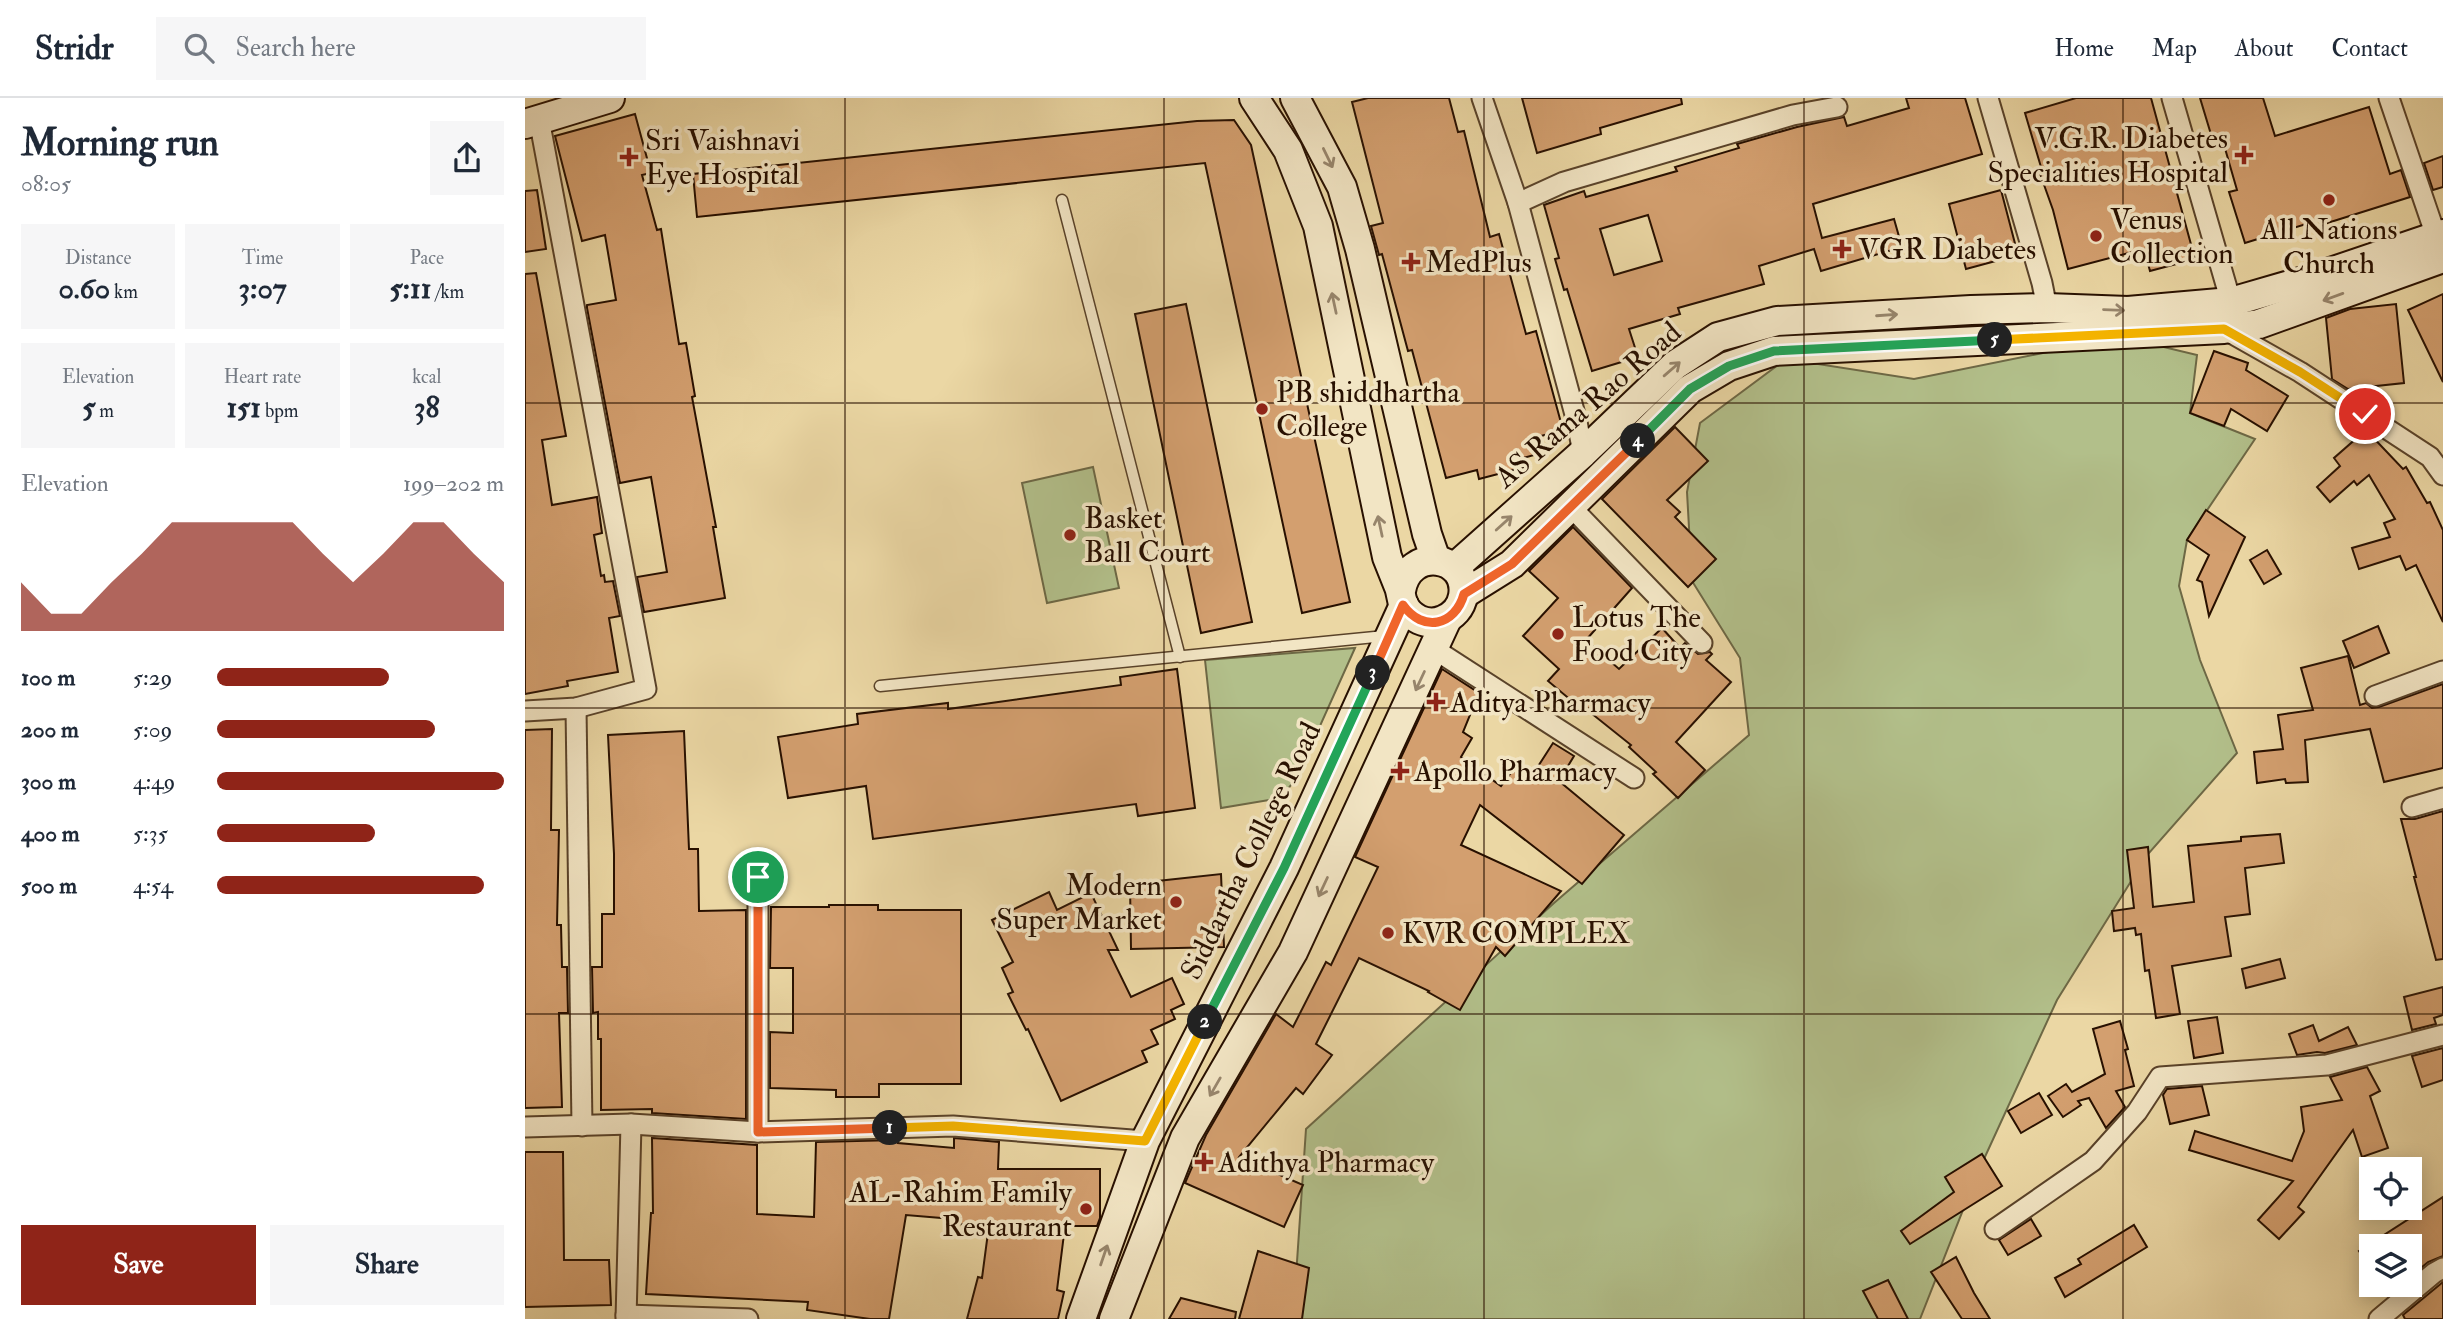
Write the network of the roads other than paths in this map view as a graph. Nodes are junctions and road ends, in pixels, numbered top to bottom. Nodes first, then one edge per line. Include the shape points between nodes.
1 (611, 98) edge
2 (1254, 98) edge
3 (1295, 98) edge
4 (1482, 98) edge
5 (1988, 98) edge
6 (2172, 98) edge
7 (2389, 98) edge
8 (1837, 107) dead end
9 (532, 121) edge
10 (1062, 200) dead end
11 (1518, 203) junction
12 (2441, 243) edge
13 (2231, 302) junction
14 (2047, 308) junction
15 (2224, 329) junction
16 (1583, 453) junction
17 (2443, 475) edge
18 (1571, 507) junction
19 (1445, 564) junction
20 (1464, 594) junction
21 (1402, 598) junction
22 (1447, 619) junction
23 (1389, 636) junction
24 (1702, 643) dead end
25 (1434, 649) junction
26 (1180, 657) junction
27 (2443, 671) edge
28 (880, 687) dead end
29 (2375, 696) dead end
30 (576, 708) junction
31 (525, 710) edge
32 (1633, 778) dead end
33 (2443, 797) edge
34 (2412, 807) dead end
35 (758, 877) dead end
36 (2443, 1035) edge
37 (631, 1124) junction
38 (582, 1126) junction
39 (525, 1127) edge
40 (758, 1132) junction
41 (1145, 1141) junction
42 (1995, 1229) dead end
43 (2443, 1268) edge
44 (626, 1317) edge
45 (748, 1319) edge
46 (1081, 1319) edge
47 (1114, 1319) edge
48 (2379, 1319) edge

1 - 9 street
21 -> 2 street via 1387,557 1318,226 1288,150
3 -> 19 street via 1342,187 1427,534
4 - 11 street
5 - 14 street
6 - 13 street
7 - 12 street
8 - 11 street via 1564,182
9 - 30 street via 646,689
10 - 26 lane
11 - 16 street
12 - 13 street, AS Rama Rao Road
12 -> 15 street, AS Rama Rao Road via 2259,324
14 -> 13 street, AS Rama Rao Road via 2128,311
16 -> 14 street, AS Rama Rao Road via 1675,365 1718,337 1777,321
15 - 17 street via 2300,372 2430,457
15 - 18 street, AS Rama Rao Road via 1774,351 1729,366 1690,389
19 -> 16 street, AS Rama Rao Road
18 - 20 street, AS Rama Rao Road via 1512,564
18 - 24 street
19 - 20 street via 1460,575
19 - 21 street via 1412,567 1406,574
20 - 22 street
21 - 22 street via 1418,620
21 - 23 street, Siddartha College Road
22 - 25 street
23 - 26 lane
23 - 41 street, Siddartha College Road via 1284,868
25 - 32 street
25 -> 47 street via 1293,952 1185,1138
26 - 28 lane
27 - 29 street
30 - 31 street
30 - 38 street
33 - 34 street
35 - 40 street
36 - 42 street via 2327,1066 2160,1077 2137,1112 2094,1161
37 - 38 street
37 - 40 street
37 - 44 street
38 - 39 street
40 - 41 street via 953,1126
46 -> 41 street, Siddartha College Road
43 - 48 street
44 - 45 street

